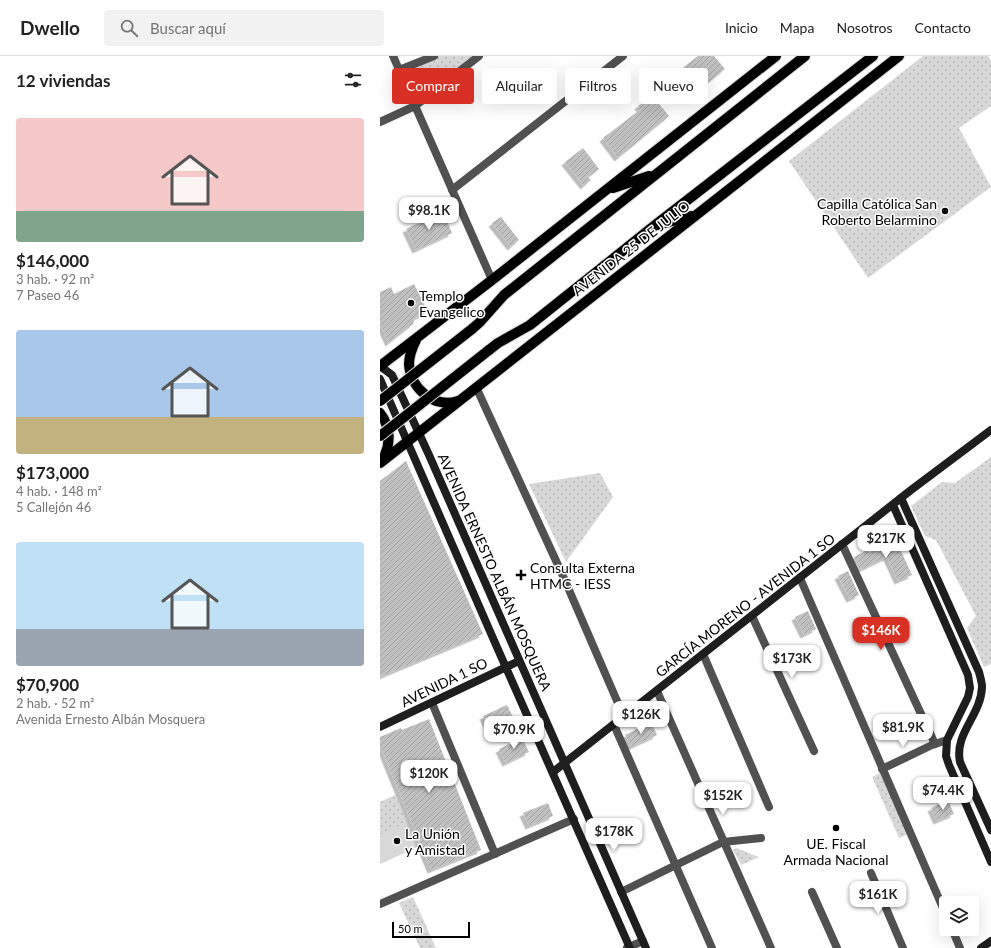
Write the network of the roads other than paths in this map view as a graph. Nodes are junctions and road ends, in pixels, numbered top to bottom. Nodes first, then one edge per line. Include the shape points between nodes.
1 (393, 56) edge
2 (434, 56) edge
3 (623, 56) edge
4 (805, 56) edge
5 (873, 56) edge
6 (476, 57) edge
7 (770, 58) edge
8 (896, 58) edge
9 (398, 68) edge
10 (404, 68) edge
11 (415, 106) junction
12 (380, 122) edge
13 (656, 173) junction
14 (452, 190) junction
15 (604, 191) junction
16 (696, 215) junction
17 (654, 226) junction
18 (492, 280) junction
19 (417, 338) junction
20 (380, 366) edge
21 (380, 380) edge
22 (476, 387) junction
23 (460, 400) junction
24 (380, 401) edge
25 (380, 414) edge
26 (991, 430) edge
27 (418, 432) junction
28 (380, 436) edge
29 (407, 441) junction
30 (381, 462) edge
31 (901, 498) junction
32 (893, 505) junction
33 (842, 544) junction
34 (800, 578) junction
35 (752, 616) junction
36 (703, 654) junction
37 (519, 661) junction
38 (506, 667) junction
39 (657, 691) junction
40 (432, 703) junction
41 (624, 717) junction
42 (614, 725) junction
43 (380, 727) edge
44 (947, 740) junction
45 (935, 744) junction
46 (814, 751) dead end
47 (565, 764) junction
48 (882, 769) junction
49 (553, 772) junction
50 (769, 807) dead end
51 (574, 819) junction
52 (991, 830) edge
53 (761, 838) dead end
54 (723, 842) junction
55 (495, 854) junction
56 (991, 862) edge
57 (675, 865) junction
58 (871, 874) dead end
59 (621, 892) junction
60 (812, 892) dead end
61 (939, 900) edge
62 (380, 904) edge
63 (955, 936) edge
64 (991, 941) edge
65 (644, 944) edge
66 (629, 948) edge
67 (712, 948) edge
68 (771, 948) edge
69 (837, 948) edge
70 (903, 948) edge
71 (960, 948) edge
72 (981, 948) edge

1 - 9 street
2 - 10 street
3 - 14 street
4 - 13 main road
5 - 17 main road, AVENIDA 25 DE JULIO
6 - 11 street
7 - 15 main road
8 - 16 main road, AVENIDA 25 DE JULIO
11 - 12 street
11 - 14 street
13 - 15 main road
13 - 24 main road, bridge via 504,295 472,329
14 - 18 street
15 - 18 main road
16 - 17 main road
16 - 22 main road, AVENIDA 25 DE JULIO
17 - 28 main road, AVENIDA 25 DE JULIO, bridge via 530,325 498,343
18 - 19 main road
19 - 20 main road
19 - 23 main road via 409,365 419,390 434,400 452,403
20 - 27 street, AVENIDA ERNESTO ALBÁN MOSQUERA via 392,375
21 - 29 street, AVENIDA ERNESTO ALBÁN MOSQUERA
22 - 23 main road, AVENIDA 25 DE JULIO
22 - 41 street
23 - 27 main road, AVENIDA 25 DE JULIO
25 - 30 main road via 388,426 389,435 388,449
26 - 31 street, GARCÍA MORENO - AVENIDA 1 SO
27 - 29 main road, AVENIDA 25 DE JULIO
27 - 37 street, AVENIDA ERNESTO ALBÁN MOSQUERA
29 - 30 main road, AVENIDA 25 DE JULIO
29 - 38 street, AVENIDA ERNESTO ALBÁN MOSQUERA
31 - 32 street, GARCÍA MORENO - AVENIDA 1 SO
31 - 52 street via 979,672 982,686 980,699 976,712 961,737 958,754
32 - 33 street, GARCÍA MORENO - AVENIDA 1 SO
32 - 44 street via 968,675 968,697
33 - 34 street, GARCÍA MORENO - AVENIDA 1 SO
33 - 45 street
34 - 35 street, GARCÍA MORENO - AVENIDA 1 SO
34 - 48 street
35 - 36 street, GARCÍA MORENO - AVENIDA 1 SO
35 - 46 street
36 - 39 street, GARCÍA MORENO - AVENIDA 1 SO
36 - 50 street
37 - 38 street, AVENIDA 1 SO
37 - 47 street, AVENIDA ERNESTO ALBÁN MOSQUERA
38 - 40 street, AVENIDA 1 SO
38 - 49 street, AVENIDA ERNESTO ALBÁN MOSQUERA
39 - 41 street, GARCÍA MORENO - AVENIDA 1 SO
39 - 54 street
40 - 43 street, AVENIDA 1 SO
40 - 55 street
41 - 42 street, GARCÍA MORENO - AVENIDA 1 SO
42 - 47 street, GARCÍA MORENO - AVENIDA 1 SO
42 - 57 street
44 - 45 street
44 - 56 street via 948,765
45 - 48 street
47 - 49 street, GARCÍA MORENO - AVENIDA 1 SO
47 - 59 street, AVENIDA ERNESTO ALBÁN MOSQUERA
48 - 61 street
49 - 51 street, AVENIDA ERNESTO ALBÁN MOSQUERA
51 - 55 street
51 - 66 street, AVENIDA ERNESTO ALBÁN MOSQUERA
53 - 54 street
54 - 57 street
54 - 68 street
55 - 62 street
57 - 59 street
57 - 67 street
58 - 70 street
59 - 65 street, AVENIDA ERNESTO ALBÁN MOSQUERA
60 - 69 street
63 - 71 street
64 - 72 street
65 - 66 street

